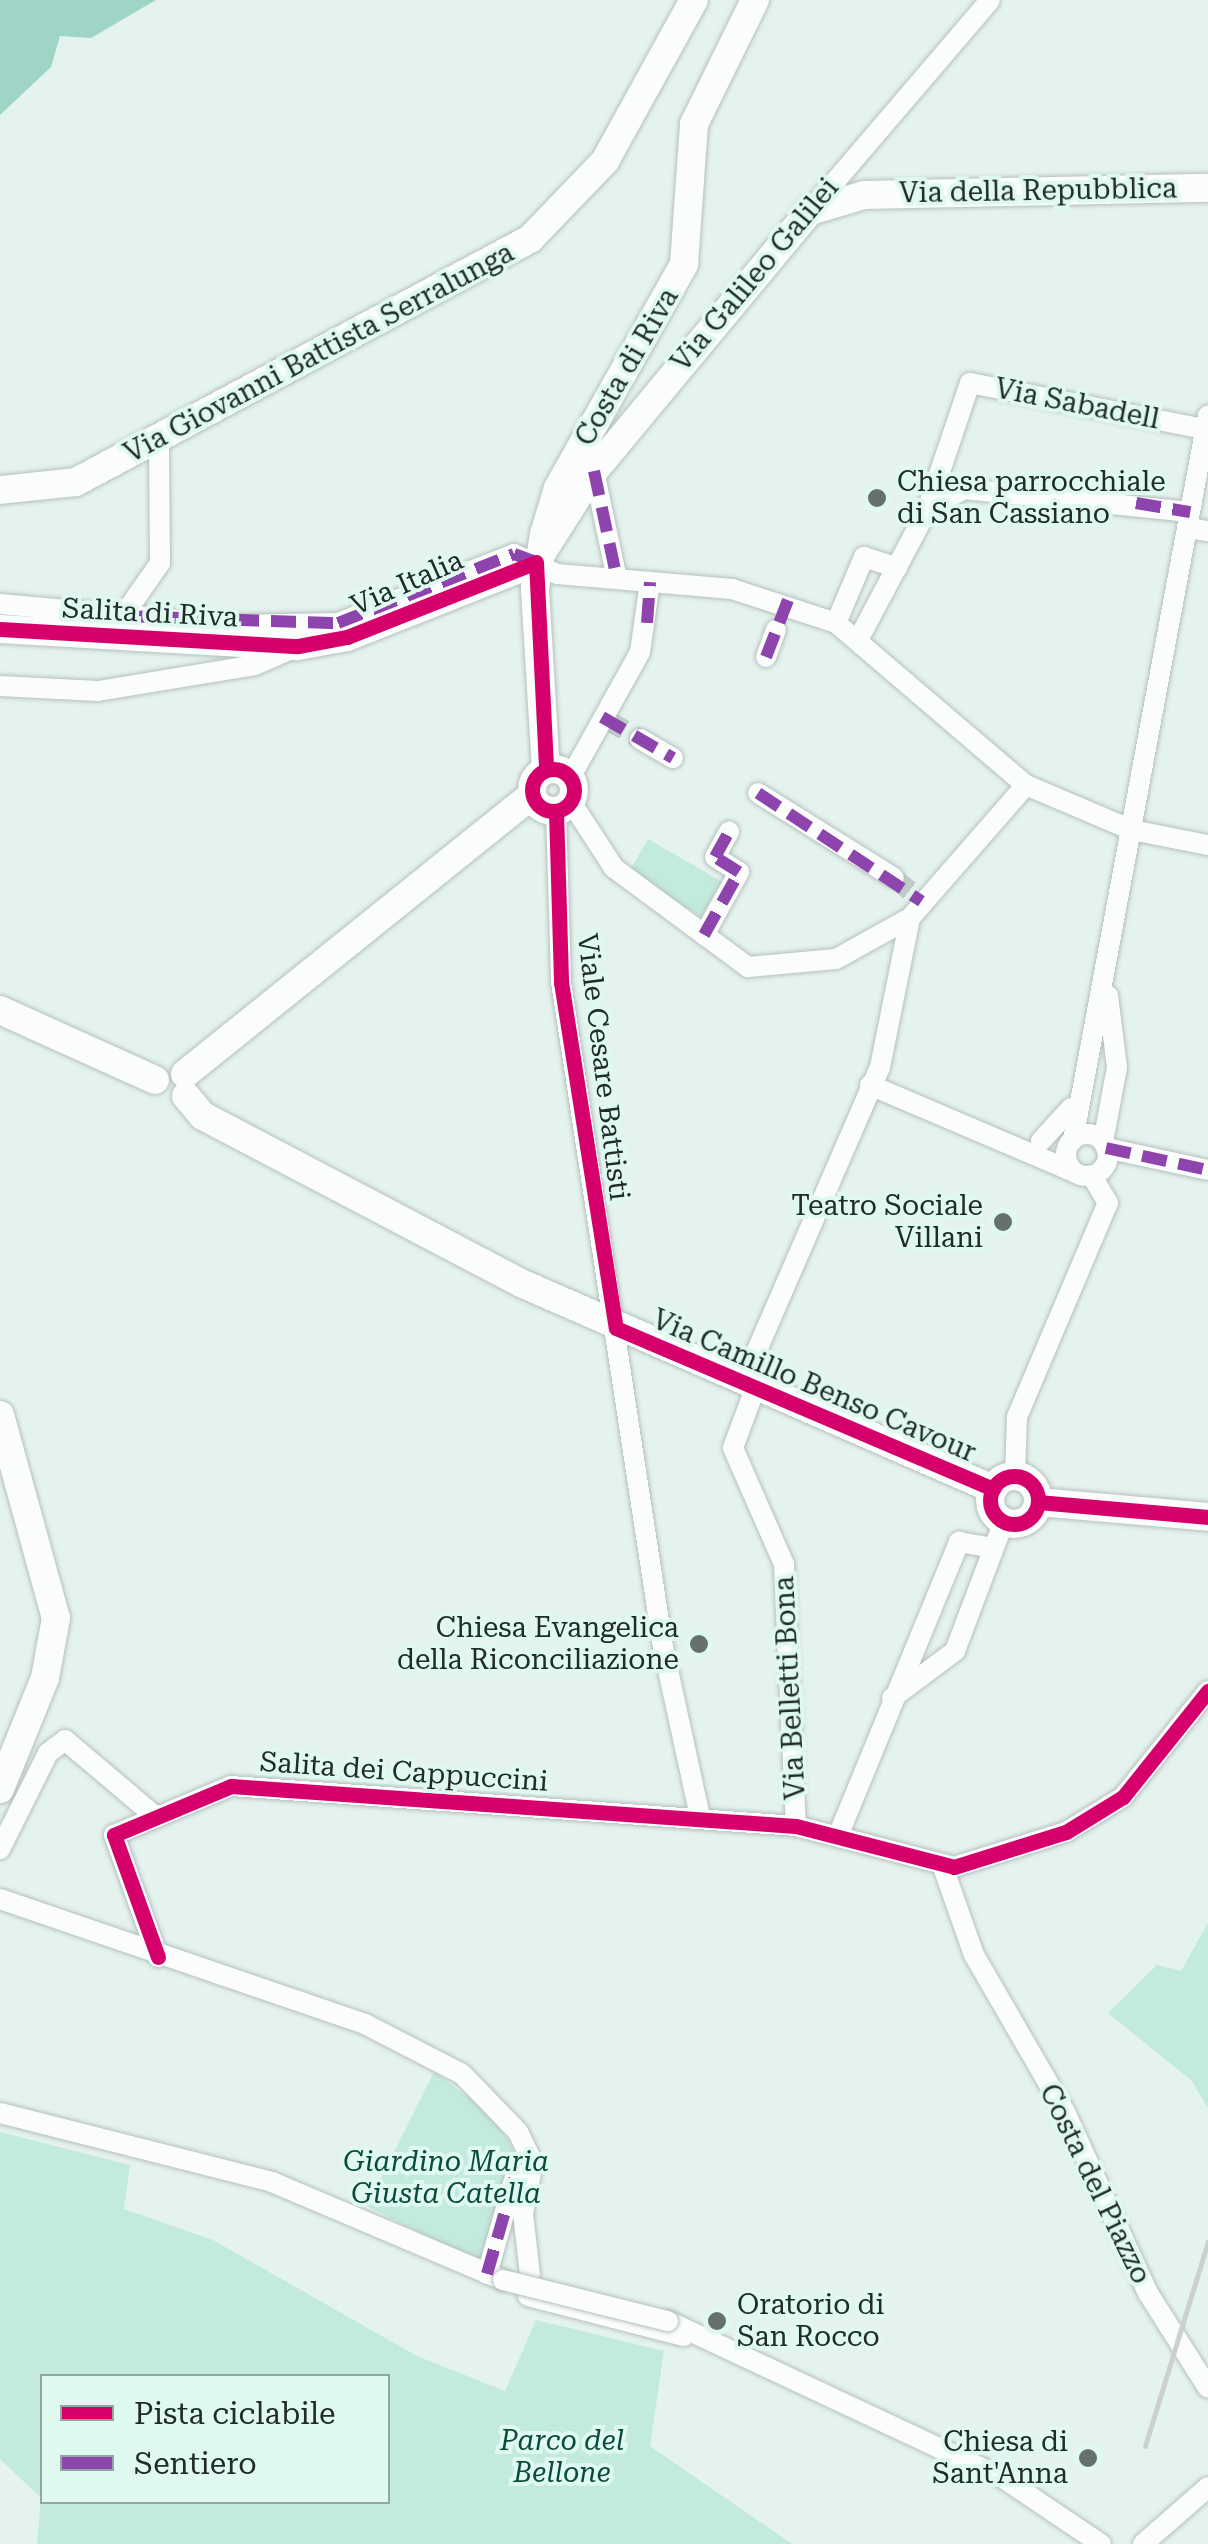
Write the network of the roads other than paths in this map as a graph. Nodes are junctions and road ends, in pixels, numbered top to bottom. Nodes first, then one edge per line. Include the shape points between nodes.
1 (694, 0) edge
2 (755, 0) edge
3 (990, 0) edge
4 (1208, 188) edge
5 (810, 211) junction
6 (1207, 422) edge
7 (159, 440) junction
8 (594, 471) junction
9 (0, 490) edge
10 (927, 510) junction
11 (1196, 523) edge
12 (536, 562) junction
13 (897, 568) junction
14 (618, 579) junction
15 (650, 582) junction
16 (0, 604) edge
17 (122, 616) junction
18 (836, 624) junction
19 (0, 629) edge
20 (776, 630) dead end
21 (858, 640) junction
22 (298, 646) junction
23 (766, 657) dead end
24 (0, 686) edge
25 (640, 739) tunnel mouth
26 (674, 758) dead end
27 (1026, 785) junction
28 (555, 791) junction
29 (758, 793) dead end
30 (1132, 830) junction
31 (729, 832) dead end
32 (1208, 845) edge
33 (894, 878) tunnel mouth
34 (914, 904) junction
35 (704, 935) junction
36 (1107, 984) junction
37 (0, 1010) edge
38 (185, 1085) junction
39 (870, 1085) junction
40 (1074, 1102) junction
41 (1002, 1138) junction
42 (1040, 1141) junction
43 (1071, 1142) junction
44 (1104, 1145) junction
45 (1208, 1170) edge
46 (1083, 1174) junction
47 (616, 1328) junction
48 (750, 1383) junction
49 (0, 1415) edge
50 (1004, 1483) junction
51 (1038, 1502) junction
52 (1208, 1517) edge
53 (998, 1535) junction
54 (1208, 1692) edge
55 (892, 1698) junction
56 (0, 1789) edge
57 (700, 1816) junction
58 (156, 1817) junction
59 (796, 1826) junction
60 (840, 1831) junction
61 (0, 1849) edge
62 (943, 1867) junction
63 (0, 1899) edge
64 (158, 1956) junction
65 (0, 2114) edge
66 (516, 2172) dead end
67 (495, 2277) junction
68 (706, 2333) junction
69 (1208, 2388) edge
70 (1208, 2487) edge
71 (1101, 2544) edge
72 (1143, 2544) edge

1 - 7 street, Via Giovanni Battista Serralunga via 568,209 440,294
2 - 12 street, Costa di Riva via 694,124 684,264 558,488
3 - 5 street, Via Galileo Galilei
4 - 5 street, Via della Repubblica via 864,195
5 - 8 street, Via Galileo Galilei
6 - 10 street, Via Sabadell via 970,383
6 - 11 street
7 - 9 street, Via Giovanni Battista Serralunga via 76,482
7 - 17 street via 160,563
8 - 12 street, Via Galileo Galilei
8 - 14 street
10 - 11 street via 964,489 1136,503
10 - 13 street
11 - 30 street
12 - 14 street via 557,574
12 - 17 street, Salita di Riva via 496,560 338,623
12 - 22 street, Via Italia via 472,580 347,637
12 - 28 street, Costa di Riva
13 - 18 street via 864,557
13 - 21 street
14 - 15 street
15 - 18 street via 786,604
15 - 28 street via 647,623 605,718
16 - 17 street, Salita di Riva
18 - 21 street
19 - 22 street, Salita di Riva
20 - 23 street
21 - 27 street
22 - 24 street via 255,665 98,692
25 - 26 street
27 - 30 street
27 - 34 street, Via Belletti Bona
28 - 35 street via 614,868
28 - 38 street
28 - 47 street, Viale Cesare Battisti via 561,982
29 - 33 street
30 - 32 street
30 - 36 street
31 - 35 street via 715,856 739,872
34 - 35 street via 836,959 774,970 748,967
34 - 39 street, Via Belletti Bona
36 - 40 street
36 - 44 street via 1117,1067
37 - 38 street via 155,1080 166,1069
38 - 47 street, Via Camillo Benso Cavour via 203,1116
39 - 41 street
39 - 48 street, Via Belletti Bona
40 - 42 street
40 - 43 street
41 - 42 street
41 - 46 street
42 - 43 street
43 - 44 street
43 - 46 street
44 - 45 street
44 - 46 street via 1105,1164
46 - 50 street via 1108,1204 1017,1416
47 - 48 street, Via Camillo Benso Cavour
47 - 57 street, Viale Cesare Battisti via 663,1648
48 - 50 street, Via Camillo Benso Cavour
48 - 59 street, Via Belletti Bona via 733,1448 784,1564
49 - 56 street via 53,1594 56,1637
50 - 51 street via 1030,1482
50 - 53 street
51 - 52 street
51 - 53 street via 1026,1520
53 - 55 street via 955,1651
53 - 55 street via 959,1542
54 - 62 street via 1123,1797 1066,1832
55 - 60 street
57 - 58 street, Salita dei Cappuccini via 231,1786
57 - 59 street, Salita dei Cappuccini
58 - 61 street via 65,1740 48,1752
58 - 64 street, Salita dei Cappuccini via 114,1834
59 - 60 street, Salita dei Cappuccini
60 - 62 street, Salita dei Cappuccini
62 - 69 street, Costa del Piazzo via 974,1955 1065,2112 1148,2292
63 - 64 street
64 - 68 street via 364,2024 462,2074 518,2132 533,2162 523,2213 529,2286 686,2336
65 - 67 street via 272,2182
66 - 67 street
67 - 68 street, bridge
68 - 71 street via 867,2420 1003,2478
70 - 72 street

